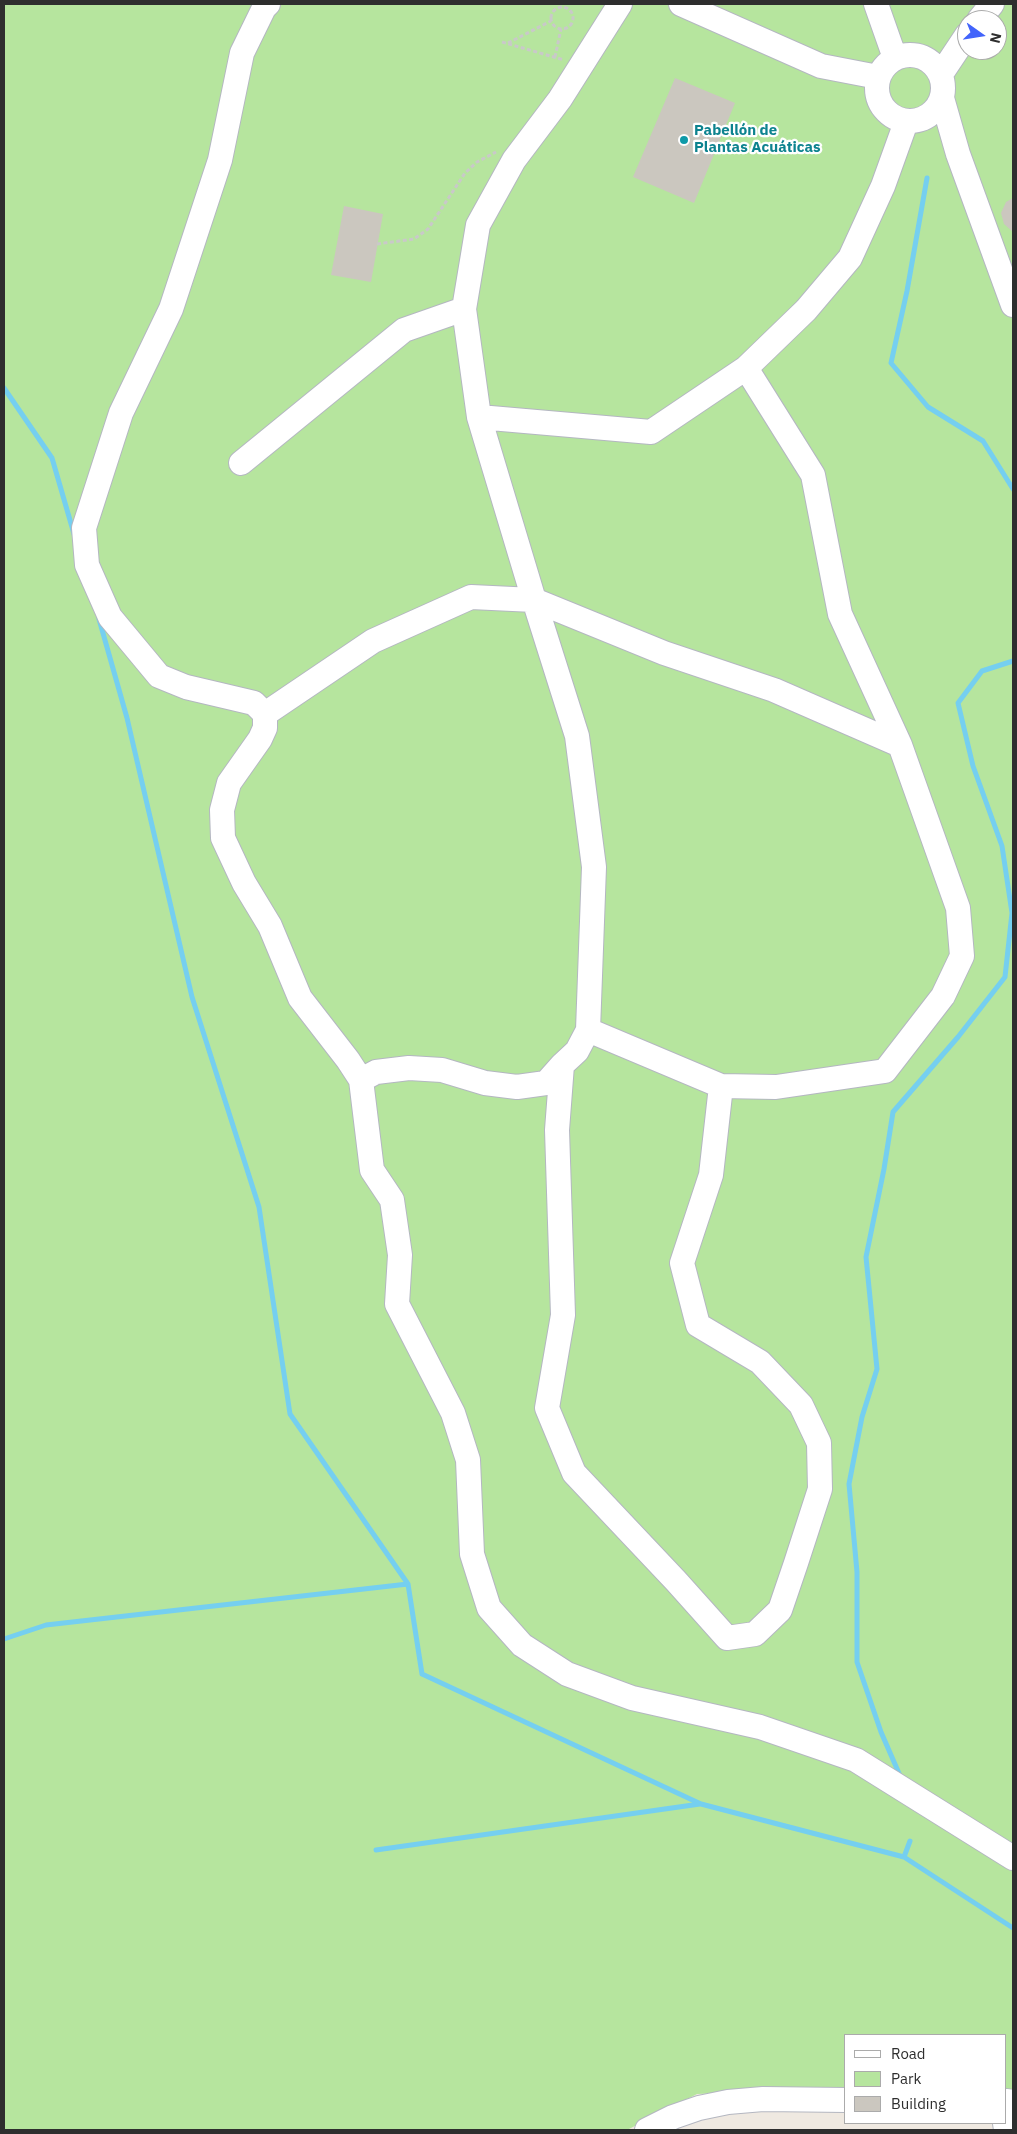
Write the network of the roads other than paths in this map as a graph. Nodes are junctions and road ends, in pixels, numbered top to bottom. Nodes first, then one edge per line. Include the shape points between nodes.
1 (268, 4) edge
2 (620, 4) edge
3 (681, 4) edge
4 (876, 4) edge
5 (957, 50) edge
6 (895, 58) junction
7 (941, 74) junction
8 (878, 77) junction
9 (942, 98) junction
10 (906, 122) junction
11 (1013, 305) edge
12 (464, 309) junction
13 (746, 368) junction
14 (479, 417) junction
15 (241, 463) dead end
16 (534, 600) junction
17 (265, 714) junction
18 (900, 745) junction
19 (588, 1030) junction
20 (562, 1065) junction
21 (361, 1080) junction
22 (721, 1086) junction
23 (1013, 1858) edge
24 (844, 2100) edge
25 (647, 2130) edge

1 - 17 street via 242,53 220,160 171,309 121,413 84,528 87,565 110,617 159,676 186,687 254,703
2 - 12 street via 560,98 514,160 478,225
3 - 8 street via 821,66
4 - 6 street
5 - 7 street
6 - 7 street via 916,55 935,65
6 - 8 street via 888,62
7 - 9 street
8 - 10 street via 877,97 881,106 896,119
9 - 10 street via 928,116
9 - 11 street via 958,154
10 - 13 street via 883,186 850,258 806,310
12 - 14 street
12 - 15 street via 404,330
13 - 14 street via 651,432
13 - 18 street via 813,476 840,614
14 - 16 street
16 - 17 street via 471,597 373,641
16 - 18 street via 664,653 774,690
16 - 19 street via 577,736 594,867
17 - 21 street via 260,739 229,783 222,810 223,838 244,883 270,926 300,998
18 - 22 street via 958,908 962,956 943,996 885,1071 776,1087
19 - 20 street via 577,1051
19 - 22 street
20 - 21 street via 546,1083 517,1087 485,1083 442,1070 409,1068 376,1072
20 - 22 street via 557,1130 563,1315 547,1408 574,1473 727,1638 755,1634 780,1610 820,1490 819,1443 801,1405 760,1362 698,1325 682,1262 710,1175
21 - 23 street via 372,1170 392,1200 398,1236 397,1304 453,1413 468,1460 472,1554 489,1608 522,1645 567,1674 632,1698 760,1727 856,1760
24 - 25 street via 728,2102 698,2108

